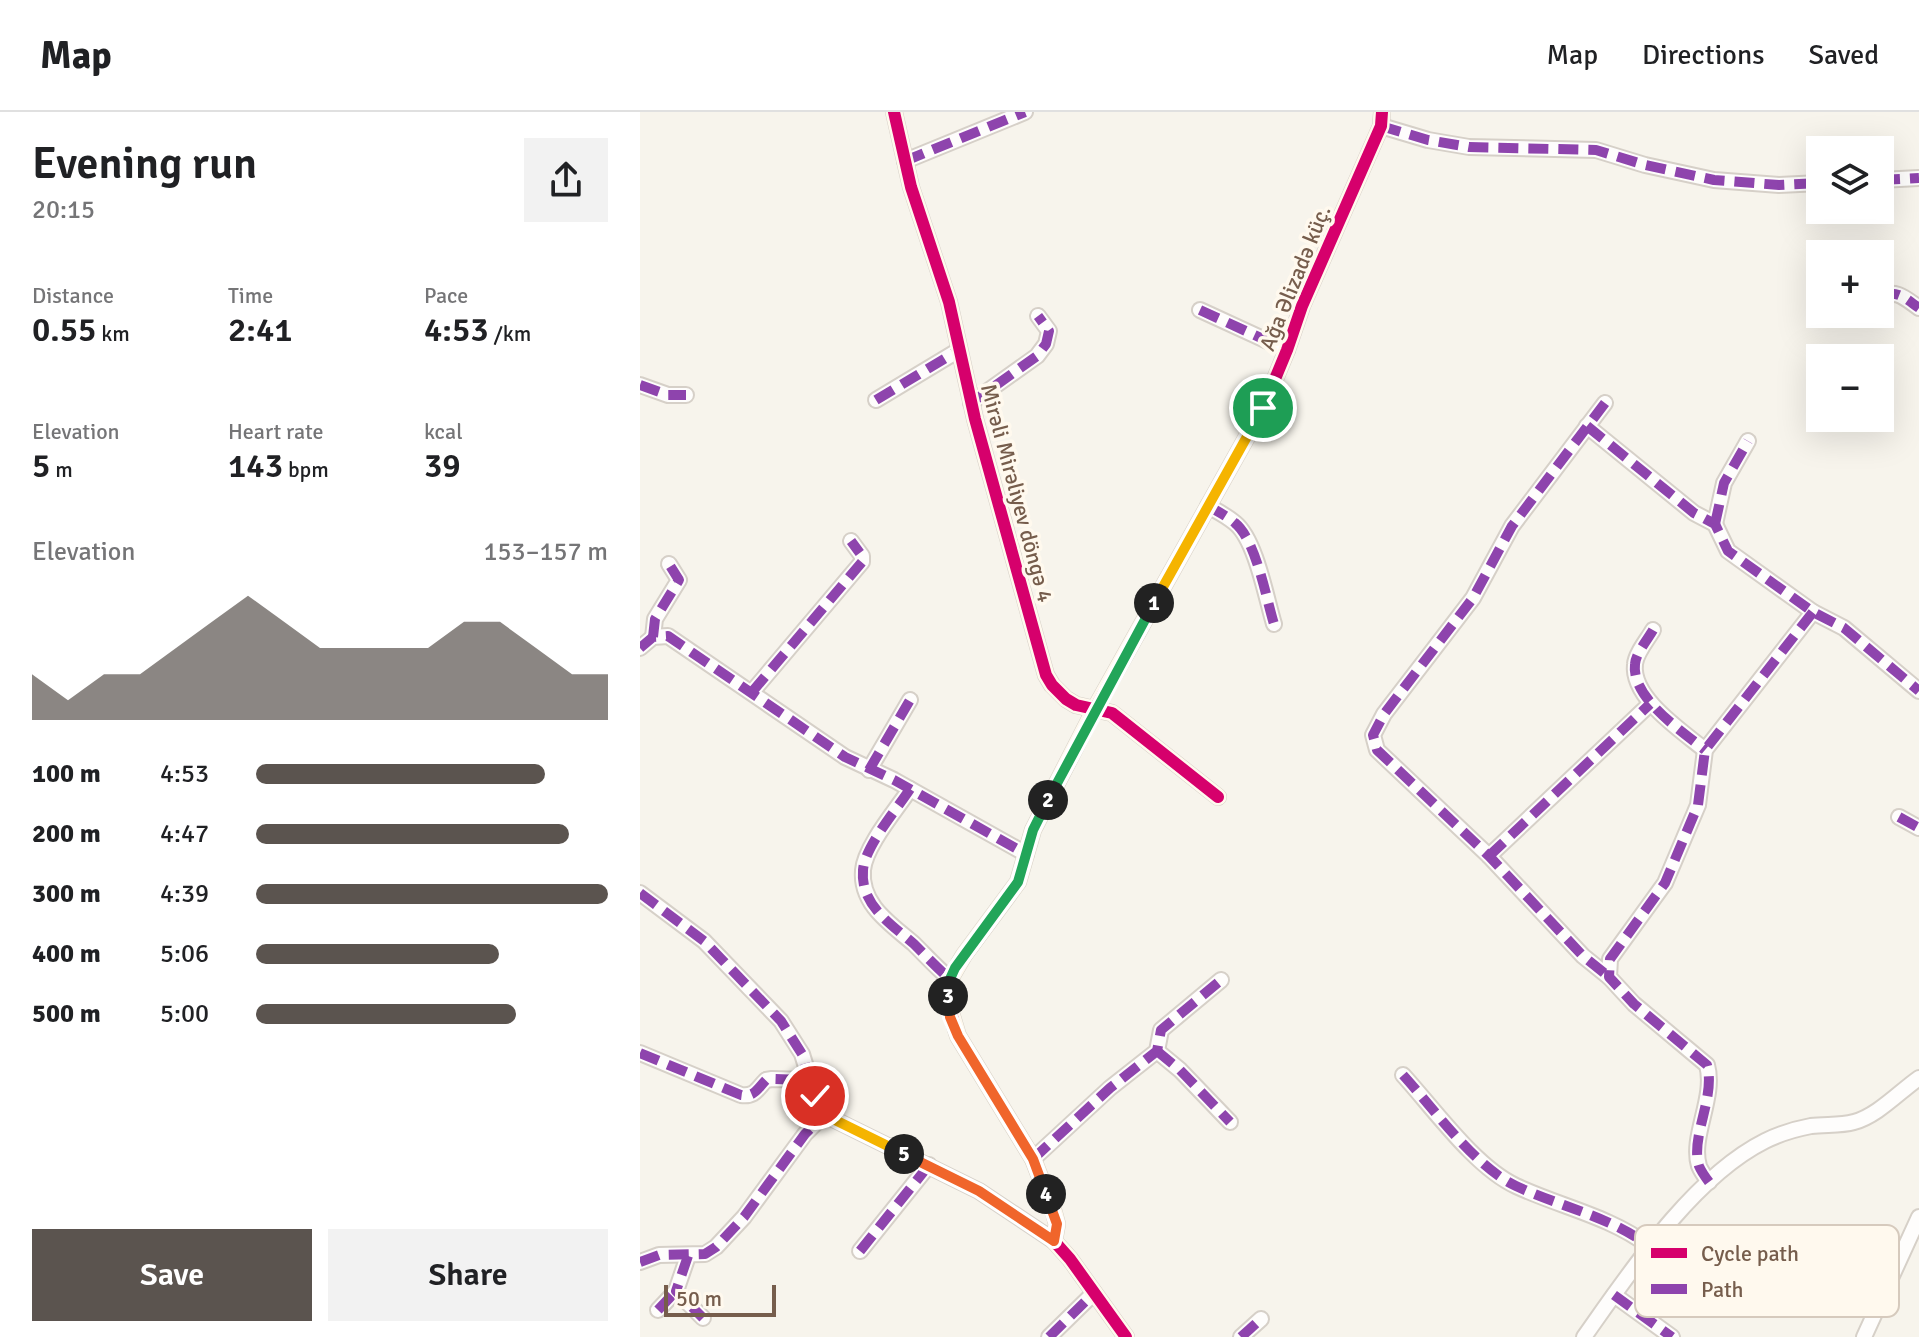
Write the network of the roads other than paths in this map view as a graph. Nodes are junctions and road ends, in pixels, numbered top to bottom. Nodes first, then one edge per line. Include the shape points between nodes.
1 (894, 112) edge
2 (1025, 112) edge
3 (1381, 119) edge
4 (905, 161) junction
5 (1919, 178) edge
6 (1894, 179) edge
7 (1806, 184) edge
8 (1894, 293) edge
9 (1919, 308) edge
10 (1200, 310) dead end
11 (1038, 316) dead end
12 (959, 350) junction
13 (1287, 350) junction
14 (640, 385) edge
15 (686, 395) dead end
16 (876, 400) dead end
17 (971, 403) junction
18 (1605, 403) dead end
19 (1587, 426) junction
20 (1748, 441) dead end
21 (1208, 506) junction
22 (1715, 524) junction
23 (851, 541) dead end
24 (669, 564) dead end
25 (1813, 612) junction
26 (1274, 624) dead end
27 (1653, 630) dead end
28 (653, 637) junction
29 (640, 648) edge
30 (1919, 691) edge
31 (752, 692) junction
32 (910, 700) dead end
33 (1650, 704) junction
34 (1096, 707) junction
35 (1705, 750) junction
36 (869, 770) junction
37 (910, 789) junction
38 (1218, 797) dead end
39 (1899, 817) dead end
40 (1919, 828) edge
41 (1026, 854) junction
42 (1489, 856) junction
43 (640, 893) edge
44 (1609, 977) junction
45 (950, 979) junction
46 (1221, 980) dead end
47 (1157, 1051) junction
48 (640, 1053) edge
49 (1403, 1075) dead end
50 (1919, 1078) edge
51 (809, 1080) junction
52 (826, 1113) junction
53 (1230, 1122) dead end
54 (1033, 1159) junction
55 (929, 1165) junction
56 (1709, 1182) junction
57 (1919, 1217) edge
58 (1669, 1225) edge
59 (1635, 1237) edge
60 (1054, 1241) junction
61 (860, 1251) dead end
62 (688, 1256) junction
63 (1899, 1259) edge
64 (640, 1262) edge
65 (1635, 1266) edge
66 (676, 1291) junction
67 (1094, 1293) junction
68 (1614, 1295) junction
69 (658, 1310) dead end
70 (1635, 1310) edge
71 (1644, 1317) edge
72 (1873, 1317) edge
73 (703, 1318) dead end
74 (1261, 1319) dead end
75 (1049, 1337) edge
76 (1126, 1337) edge
77 (1241, 1337) edge
78 (1584, 1337) edge
79 (1672, 1337) edge
80 (1864, 1337) edge

1 - 4 street, Mirəli Mirəliyev döngə 4
2 - 4 street
3 - 7 street via 1428,140 1469,147 1596,150 1714,180
3 - 13 street, Ağa Əlizadə küç.
4 - 12 street, Mirəli Mirəliyev döngə 4
5 - 6 street
8 - 9 street
10 - 13 street
11 - 17 street via 1049,331 1037,356
12 - 16 street
12 - 17 street, Mirəli Mirəliyev döngə 4
13 - 21 street, Ağa Əlizadə küç. via 1263,408
14 - 15 street
17 - 34 street, Mirəli Mirəliyev döngə 4 via 1046,675 1066,699
18 - 19 street
19 - 22 street via 1694,513
19 - 42 street via 1512,526 1473,598 1373,735 1377,750
20 - 22 street via 1724,483
21 - 26 street via 1244,533
21 - 34 street, Ağa Əlizadə küç.
22 - 25 street via 1728,551
23 - 31 street via 862,562
24 - 28 street via 679,580 655,619
25 - 30 street via 1844,628
25 - 35 street
27 - 33 street via 1635,662 1638,684
28 - 29 street
28 - 31 street via 668,636
31 - 36 street
32 - 36 street
33 - 35 street
33 - 42 street
34 - 38 street, Mirəli Mirəliyev döngə 4 via 1120,719
34 - 41 street, Ağa Əlizadə küç.
35 - 44 street via 1698,805 1665,883 1610,959
36 - 37 street
37 - 41 street
37 - 45 street via 868,853 865,887 884,920
39 - 40 street
41 - 45 street, Ağa Əlizadə küç. via 1018,882
42 - 44 street
43 - 51 street via 704,941 781,1021 802,1054
44 - 56 street via 1707,1065 1711,1079 1698,1164
45 - 54 street via 948,1003 958,1036
46 - 47 street via 1161,1030
47 - 53 street
47 - 54 street
48 - 51 street via 741,1095 756,1093 766,1080
49 - 59 street via 1487,1168
50 - 56 street via 1855,1122 1810,1127 1765,1141
51 - 52 street
52 - 55 street
52 - 62 street via 727,1238 705,1254
54 - 60 street via 1057,1224
55 - 60 street
55 - 61 street
56 - 58 street
57 - 63 street
60 - 67 street
62 - 64 street via 659,1255
62 - 66 street
65 - 68 street
66 - 69 street
66 - 73 street
67 - 75 street
67 - 76 street
68 - 70 street
68 - 78 street
71 - 79 street
72 - 80 street
74 - 77 street

